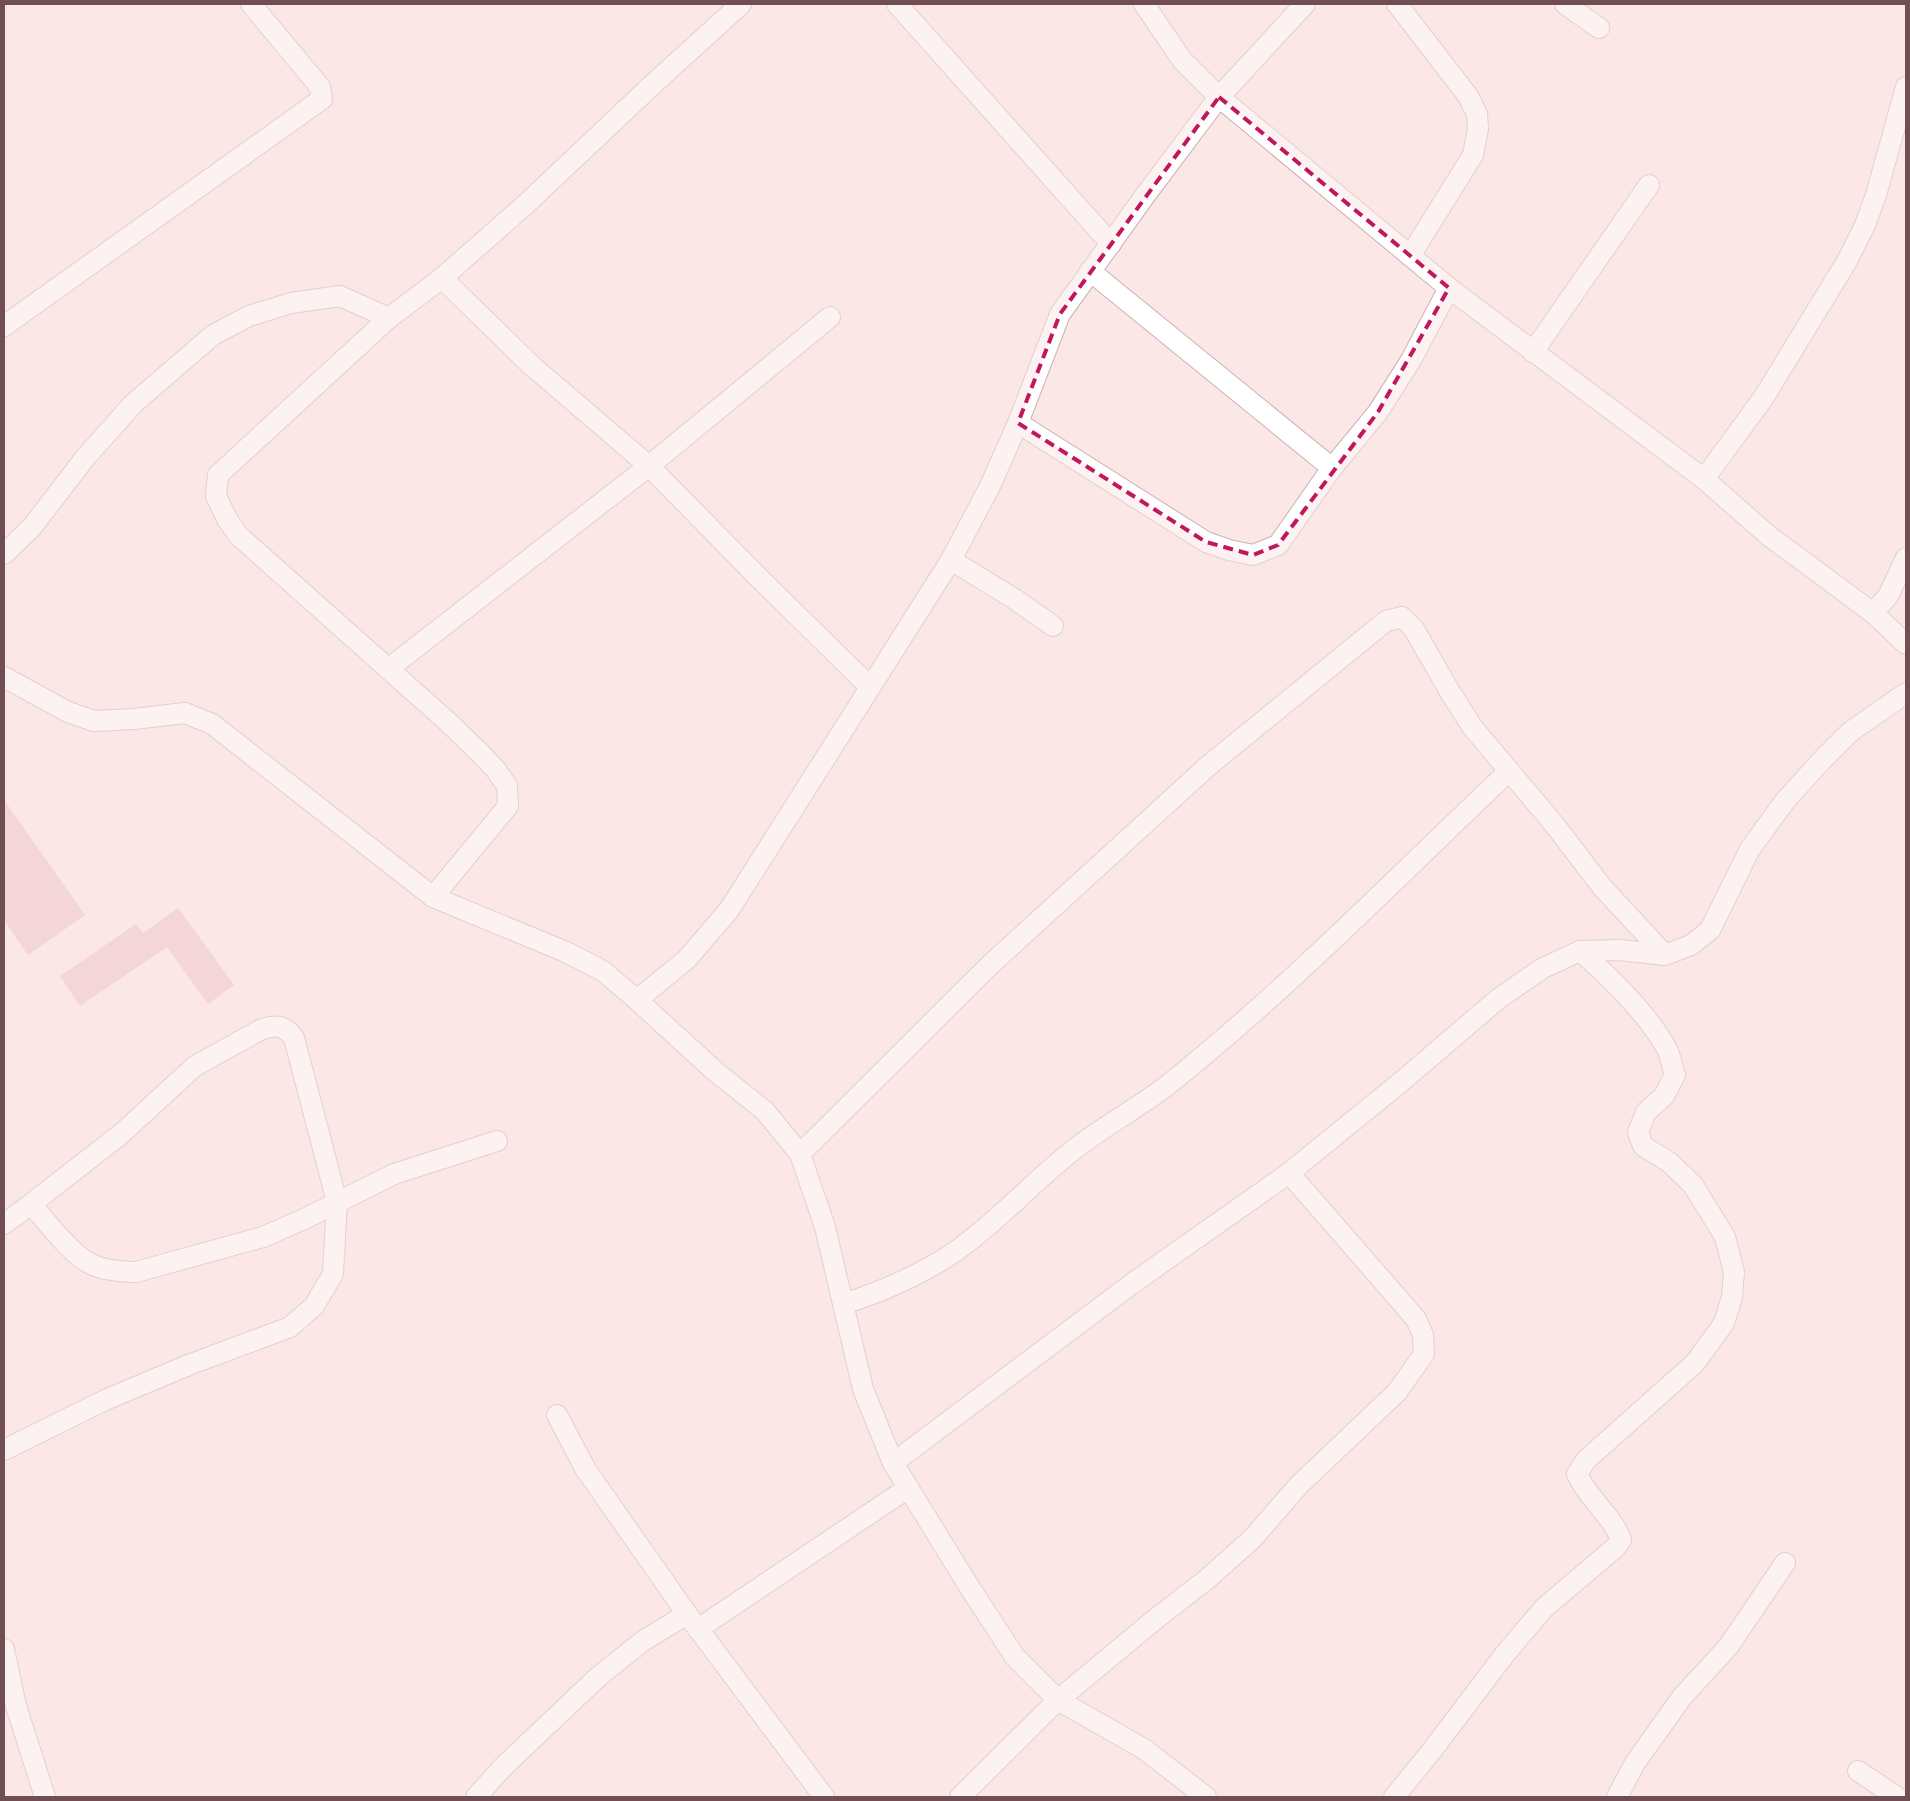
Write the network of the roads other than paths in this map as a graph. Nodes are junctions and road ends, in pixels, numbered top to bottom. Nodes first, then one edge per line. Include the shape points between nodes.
1 (251, 4) edge
2 (741, 4) edge
3 (897, 4) edge
4 (1144, 4) edge
5 (1305, 4) edge
6 (1397, 4) edge
7 (1565, 4) edge
8 (1599, 28) dead end
9 (1906, 87) edge
10 (1219, 97) junction
11 (1649, 185) dead end
12 (1111, 244) junction
13 (1410, 256) junction
14 (1090, 272) junction
15 (442, 278) junction
16 (1450, 288) junction
17 (830, 317) dead end
18 (389, 318) junction
19 (4, 326) edge
20 (1533, 352) junction
21 (1018, 423) junction
22 (649, 466) junction
23 (1332, 468) junction
24 (1704, 479) junction
25 (4, 554) edge
26 (1906, 558) edge
27 (951, 560) junction
28 (1872, 613) junction
29 (1053, 626) dead end
30 (1906, 644) edge
31 (388, 669) junction
32 (4, 677) edge
33 (870, 687) junction
34 (1906, 693) edge
35 (1508, 772) junction
36 (433, 897) junction
37 (1580, 951) junction
38 (1665, 955) junction
39 (638, 1000) junction
40 (497, 1141) dead end
41 (800, 1154) junction
42 (1289, 1173) junction
43 (336, 1202) junction
44 (31, 1204) junction
45 (4, 1224) edge
46 (843, 1304) junction
47 (557, 1414) dead end
48 (4, 1450) edge
49 (893, 1463) junction
50 (908, 1488) junction
51 (1785, 1563) dead end
52 (693, 1622) junction
53 (4, 1649) edge
54 (1058, 1700) junction
55 (1858, 1771) dead end
56 (45, 1797) edge
57 (476, 1797) edge
58 (824, 1797) edge
59 (960, 1797) edge
60 (1206, 1797) edge
61 (1394, 1797) edge
62 (1618, 1797) edge
63 (1897, 1797) edge

1 - 19 street via 320,87 322,99
2 - 15 street
3 - 12 street
4 - 10 street via 1182,60
5 - 10 street
6 - 13 street via 1468,96 1477,114 1478,128 1473,156
7 - 8 street
9 - 24 street via 1876,195 1847,261 1764,397
10 - 12 street
10 - 13 street
11 - 20 street
12 - 14 street
13 - 16 street
14 - 21 street via 1060,314
14 - 23 street
15 - 18 street
15 - 22 street via 531,364
16 - 20 street
16 - 23 street via 1378,412
17 - 22 street
18 - 25 street via 340,296 291,303 249,316 213,335 133,404 84,458 32,527
18 - 31 street via 218,475 216,496 239,536
20 - 24 street
21 - 23 street via 1206,542 1253,555 1278,545
21 - 27 street via 990,486
22 - 31 street
22 - 33 street
24 - 28 street via 1769,536
26 - 28 street via 1888,596
27 - 29 street
27 - 33 street
28 - 30 street
31 - 36 street via 474,747 506,786 508,806
32 - 36 street via 68,712 94,721 185,712 212,724
33 - 39 street via 729,910 687,959
34 - 38 street via 1850,732 1785,800 1750,850 1710,930 1692,945
35 - 38 street via 1554,824 1602,887
35 - 41 street via 1473,728 1414,629 1402,617 1386,621 1201,773 991,964
35 - 46 street via 1286,984 1168,1085 1079,1146 971,1240 904,1280
36 - 39 street via 566,952 603,971
37 - 38 street via 1620,950
37 - 42 street via 1543,968 1498,999
37 - 61 street via 1613,980 1668,1050 1675,1075 1664,1096 1646,1112 1638,1132 1643,1146 1669,1162 1693,1185 1725,1237 1734,1272 1732,1297 1724,1323 1695,1363 1586,1460 1577,1474 1581,1484 1616,1527 1621,1540 1544,1608
39 - 41 street via 716,1072 765,1111
40 - 43 street via 394,1174
41 - 46 street via 825,1227
42 - 49 street via 1133,1282
42 - 54 street via 1416,1319 1423,1335 1424,1354 1398,1392 1300,1485 1252,1539
43 - 44 street via 263,1237 136,1272 115,1271 90,1264 62,1240
43 - 44 street via 294,1038 289,1029 270,1026 195,1066 121,1134
43 - 48 street via 333,1274 314,1306 290,1327 105,1400
44 - 45 street
46 - 49 street via 862,1389
47 - 52 street via 586,1470
49 - 50 street
50 - 52 street
50 - 54 street via 1015,1657
51 - 62 street via 1728,1647 1682,1697 1635,1763
52 - 57 street via 644,1641 598,1677
52 - 58 street
53 - 56 street via 16,1706
54 - 59 street
54 - 60 street via 1144,1749
55 - 63 street

